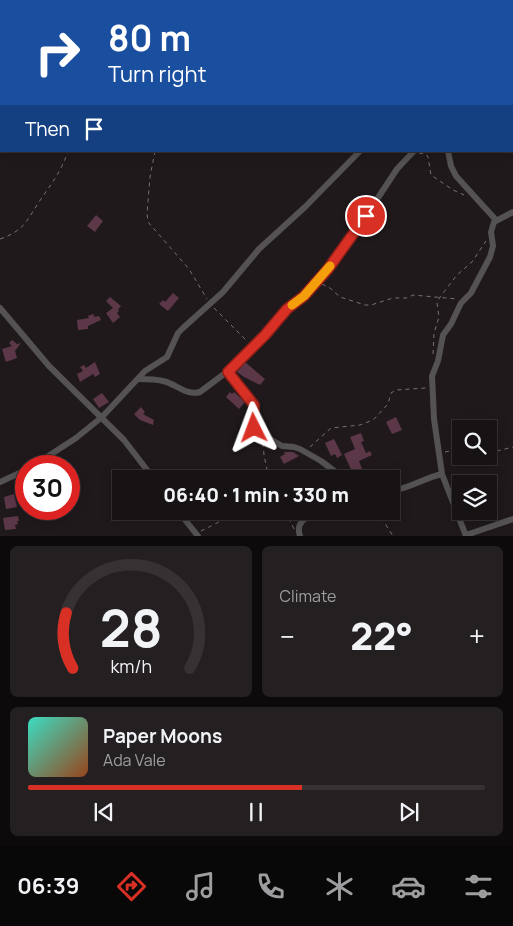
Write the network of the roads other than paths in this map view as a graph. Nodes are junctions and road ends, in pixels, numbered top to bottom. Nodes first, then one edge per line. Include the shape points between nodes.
1 (359, 152) edge
2 (413, 152) edge
3 (448, 152) edge
4 (513, 212) edge
5 (496, 220) junction
6 (0, 308) edge
7 (228, 372) junction
8 (139, 379) junction
9 (102, 417) junction
10 (50, 455) edge
11 (147, 470) edge
12 (333, 470) edge
13 (442, 474) junction
14 (15, 475) edge
15 (0, 482) edge
16 (400, 490) edge
17 (513, 519) edge
18 (185, 520) edge
19 (303, 520) edge
20 (299, 534) edge
21 (197, 535) edge
22 (466, 535) edge

1 - 8 street via 268,240 223,292 178,333 166,357
2 - 7 street via 397,169 328,269
3 - 5 street via 453,170
4 - 5 street
5 - 13 street via 491,228 493,246 490,257 442,336 432,376
6 - 9 street via 49,366
7 - 8 street via 195,393 164,381
7 - 12 street via 254,405 254,428 282,446 306,452
8 - 9 street
9 - 10 street
9 - 11 street
13 - 16 street
13 - 22 street
14 - 15 street
17 - 22 street
18 - 21 street
19 - 20 street

